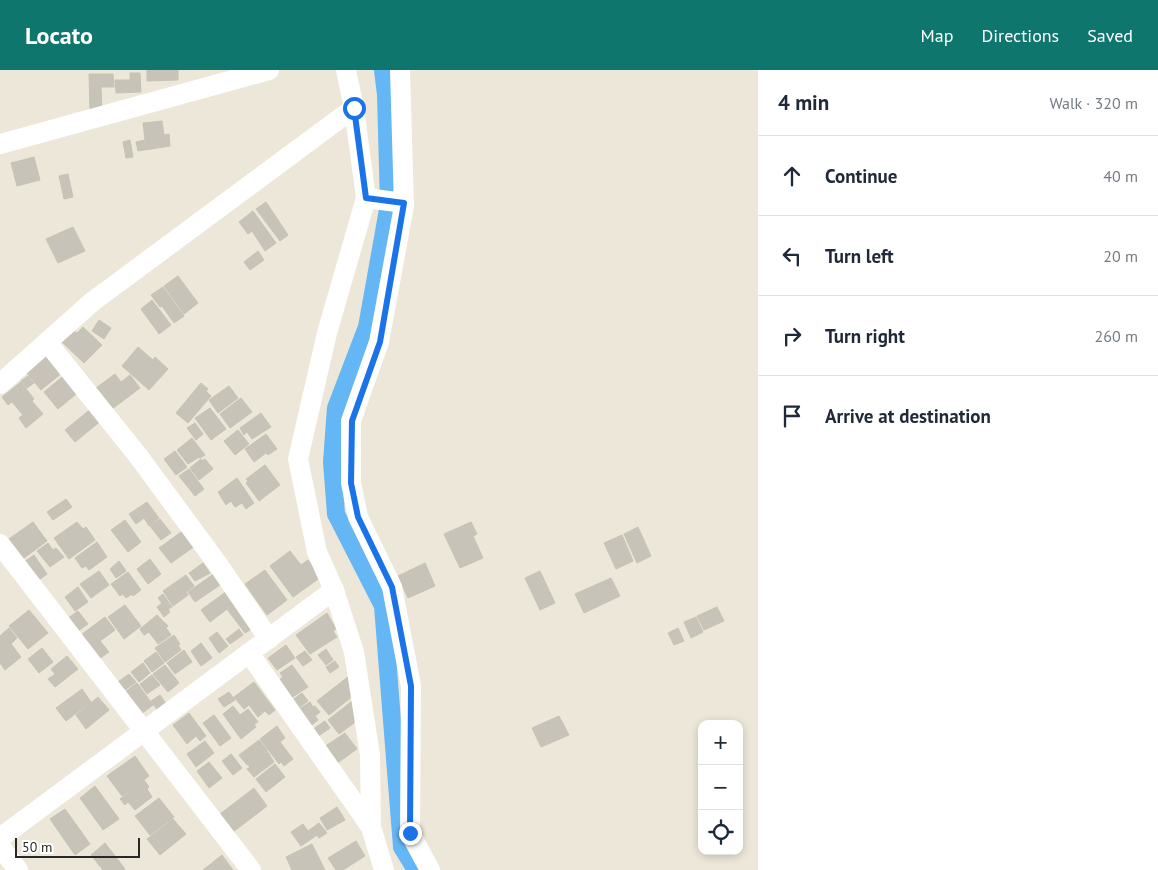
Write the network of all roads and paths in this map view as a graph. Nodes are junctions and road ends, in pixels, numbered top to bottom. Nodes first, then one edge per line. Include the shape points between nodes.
1 (269, 70) edge
2 (346, 70) edge
3 (400, 70) edge
4 (354, 108) junction
5 (0, 144) edge
6 (366, 198) junction
7 (404, 203) junction
8 (47, 342) junction
9 (0, 384) edge
10 (0, 544) edge
11 (334, 590) junction
12 (269, 639) junction
13 (249, 653) junction
14 (144, 731) junction
15 (371, 828) junction
16 (0, 838) edge
17 (0, 846) edge
18 (18, 870) edge
19 (251, 870) edge
20 (384, 870) edge
21 (430, 870) edge

1 - 5 street
2 - 4 street
3 - 7 street
4 - 6 street
4 - 8 street via 92,302
6 - 7 street
6 - 11 street via 327,333 298,460 317,552
7 - 21 street via 380,342 352,421 351,483 358,517 392,587 411,686 410,833
8 - 9 street
8 - 12 street via 139,456
10 - 14 street
11 - 12 street
11 - 15 street via 354,652 370,755
12 - 13 street
13 - 14 street
13 - 15 street
14 - 16 street
14 - 19 street
15 - 20 street
17 - 18 street

